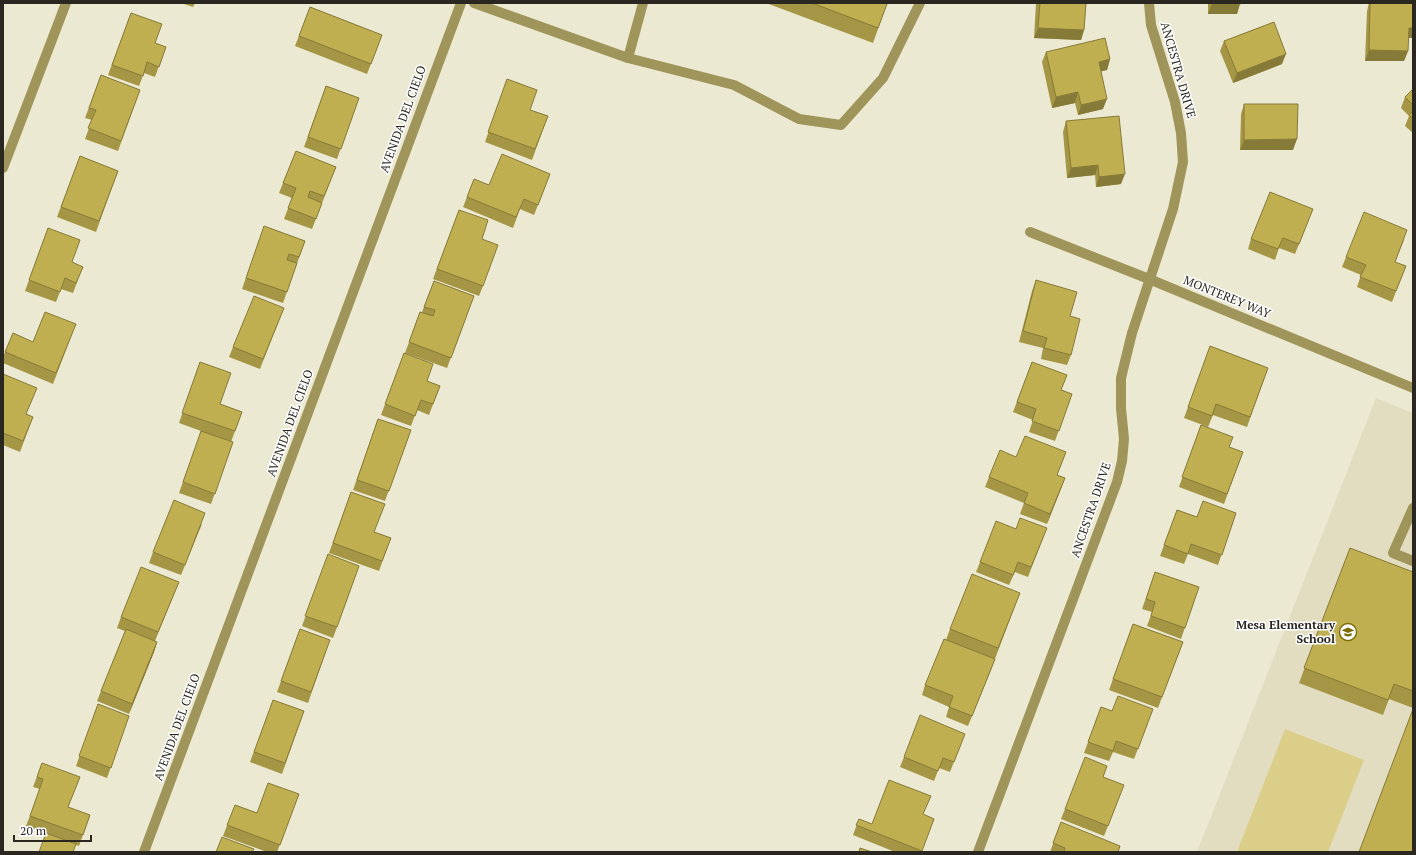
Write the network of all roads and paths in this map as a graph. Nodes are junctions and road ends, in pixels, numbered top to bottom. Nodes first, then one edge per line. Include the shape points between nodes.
1 (66, 3) edge
2 (461, 3) edge
3 (474, 3) edge
4 (643, 3) edge
5 (920, 3) edge
6 (1149, 3) edge
7 (628, 58) junction
8 (3, 168) edge
9 (1030, 232) dead end
10 (1149, 279) junction
11 (1413, 388) edge
12 (1413, 508) edge
13 (1413, 561) edge
14 (144, 852) edge
15 (978, 852) edge

1 - 8 street
2 - 14 street, AVENIDA DEL CIELO
3 - 7 street
4 - 7 street
5 - 7 street via 883,78 841,125 799,119 734,84
6 - 10 street, ANCESTRA DRIVE via 1151,25 1175,102 1183,162 1173,209
9 - 10 street, MONTEREY WAY
10 - 11 street, MONTEREY WAY
10 - 15 street, ANCESTRA DRIVE via 1121,378 1124,438 1118,482
12 - 13 street via 1394,553

